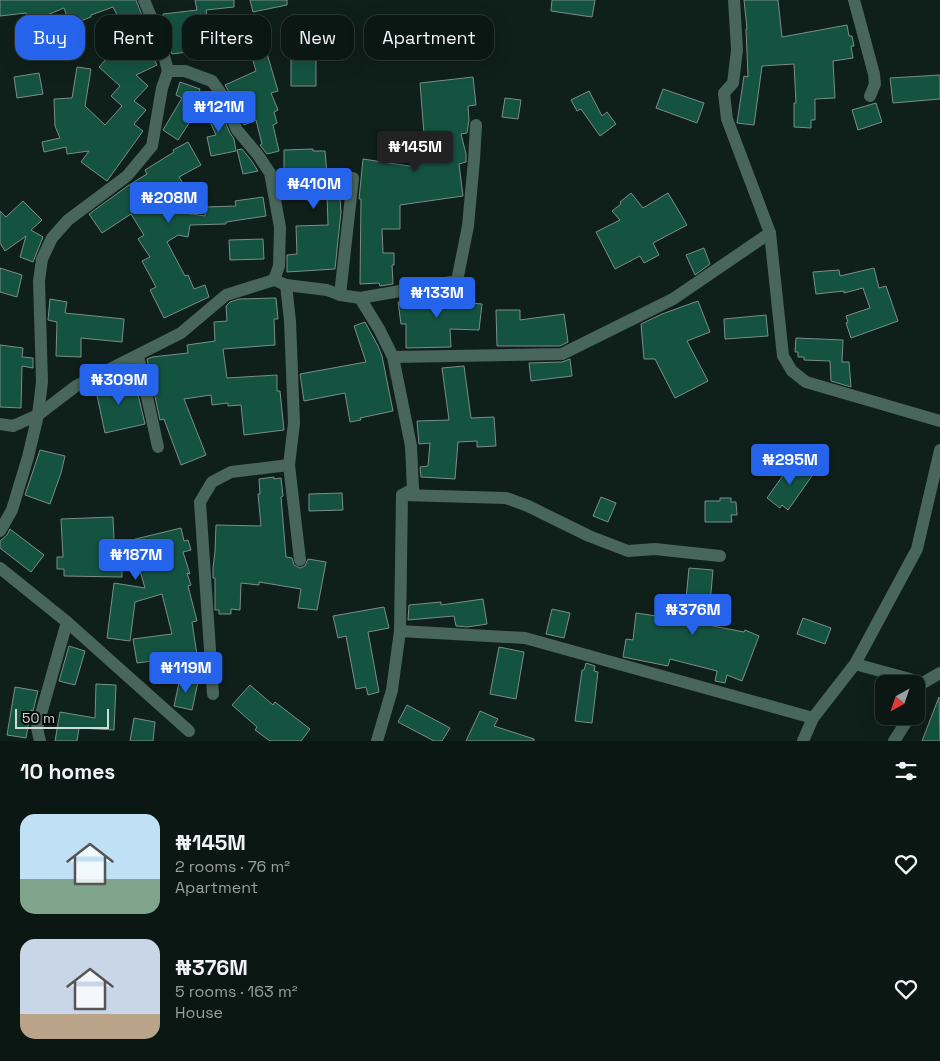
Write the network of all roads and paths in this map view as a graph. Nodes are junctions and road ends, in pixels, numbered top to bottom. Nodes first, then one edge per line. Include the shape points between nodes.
1 (144, 0) edge
2 (734, 0) edge
3 (854, 0) edge
4 (168, 71) junction
5 (870, 96) dead end
6 (476, 124) dead end
7 (353, 178) dead end
8 (770, 233) junction
9 (280, 283) junction
10 (340, 295) junction
11 (360, 298) junction
12 (138, 356) junction
13 (392, 357) junction
14 (38, 415) junction
15 (940, 421) edge
16 (0, 424) edge
17 (158, 447) dead end
18 (940, 450) edge
19 (289, 465) junction
20 (402, 495) junction
21 (0, 531) edge
22 (720, 556) dead end
23 (300, 560) dead end
24 (0, 568) edge
25 (67, 622) junction
26 (400, 631) junction
27 (855, 664) junction
28 (940, 673) edge
29 (895, 675) edge
30 (925, 682) edge
31 (213, 694) dead end
32 (813, 718) junction
33 (904, 725) edge
34 (189, 731) dead end
35 (40, 741) edge
36 (377, 741) edge
37 (803, 741) edge
38 (894, 741) edge

1 - 4 street via 159,36
2 - 8 street via 737,50 733,83 724,93 727,119
3 - 5 street via 874,74
4 - 9 street via 184,71 212,81 222,95 237,130 270,173 280,226
4 - 14 street via 152,146 127,176 68,220 52,238 42,259 39,280 42,382
6 - 11 street via 468,226 457,282
7 - 10 street
8 - 13 street via 673,299 562,354
8 - 15 street via 783,356 792,372 806,382
9 - 10 street
9 - 12 street via 226,295 181,333
9 - 19 street via 290,321 294,422
10 - 11 street
11 - 13 street
12 - 14 street via 76,386
12 - 17 street
13 - 20 street via 412,446 413,489
14 - 16 street via 13,426
14 - 21 street via 12,510
18 - 27 street via 917,549
19 - 23 street
19 - 31 street via 231,472 212,482 200,502
20 - 22 street via 506,498 628,551 656,549
20 - 26 street
24 - 25 street
25 - 34 street
25 - 35 street via 37,728
26 - 32 street via 525,638
26 - 36 street via 392,690
27 - 29 street
27 - 32 street
28 - 30 street
32 - 37 street
33 - 38 street

